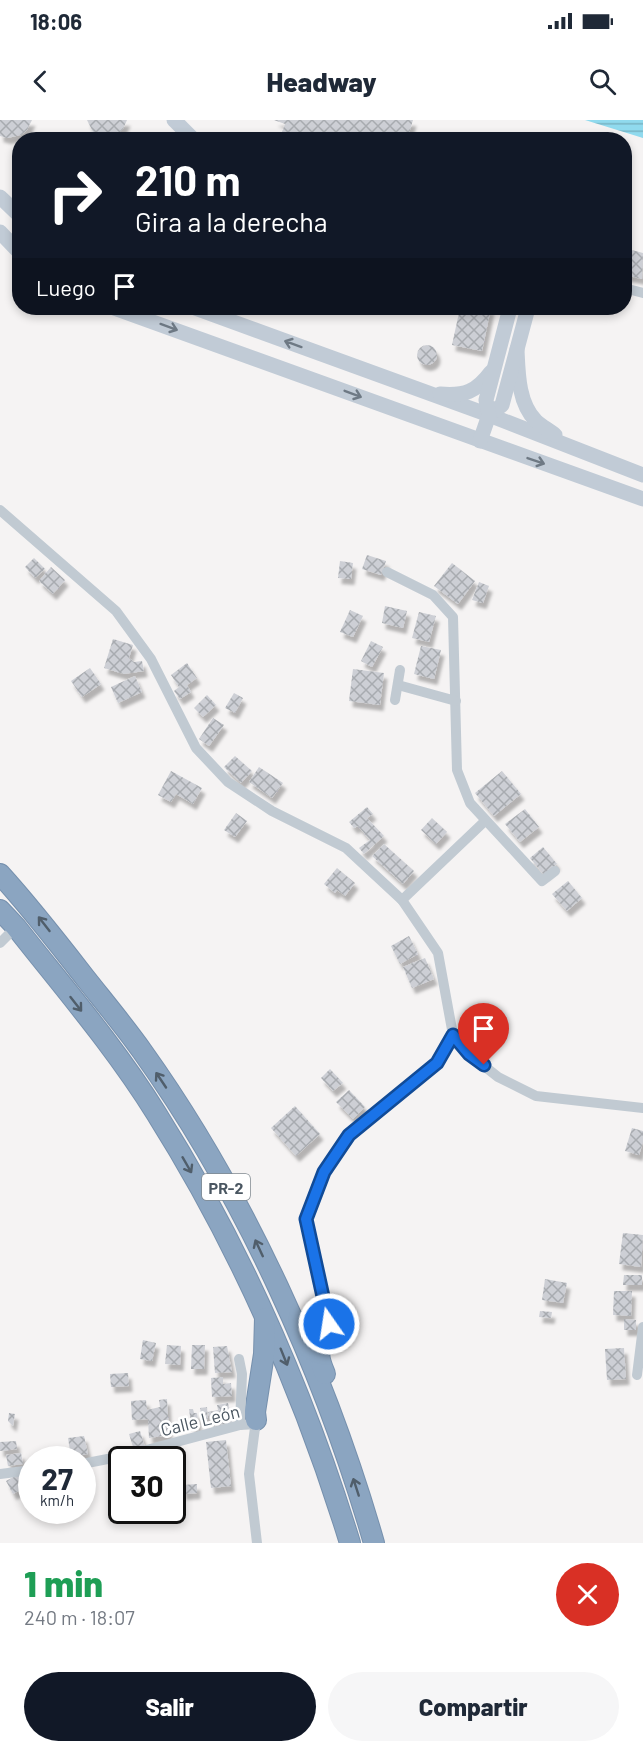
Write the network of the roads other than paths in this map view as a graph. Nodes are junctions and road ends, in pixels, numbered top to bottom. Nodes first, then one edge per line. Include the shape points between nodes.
1 (174, 120) edge
2 (186, 132) edge
3 (0, 197) edge
4 (12, 208) edge
5 (0, 232) edge
6 (12, 245) edge
7 (133, 315) edge
8 (214, 315) edge
9 (508, 315) edge
10 (526, 315) edge
11 (517, 349) junction
12 (495, 367) junction
13 (425, 392) junction
14 (489, 415) junction
15 (480, 441) junction
16 (572, 447) junction
17 (643, 475) edge
18 (643, 499) edge
19 (0, 510) edge
20 (387, 572) dead end
21 (400, 670) dead end
22 (398, 685) junction
23 (395, 700) dead end
24 (456, 701) junction
25 (485, 821) junction
26 (555, 871) dead end
27 (0, 874) edge
28 (402, 900) junction
29 (0, 910) edge
30 (16, 927) junction
31 (0, 943) edge
32 (453, 1035) junction
33 (643, 1108) edge
34 (273, 1278) junction
35 (265, 1313) junction
36 (643, 1327) edge
37 (322, 1343) junction
38 (239, 1359) dead end
39 (637, 1375) dead end
40 (297, 1389) junction
41 (251, 1423) junction
42 (340, 1438) junction
43 (96, 1461) edge
44 (18, 1472) edge
45 (0, 1474) edge
46 (257, 1543) edge
47 (350, 1543) edge
48 (374, 1543) edge

1 - 2 street
3 - 4 street
5 - 6 street
7 -> 15 street
13 -> 8 street
9 - 12 street
10 - 11 street
11 - 14 street via 502,405
11 - 16 street via 518,379 534,420
12 - 13 street via 471,391 455,395
12 - 14 street via 486,400
13 - 14 street
14 - 15 street
14 - 16 street
15 -> 18 street
16 - 17 street
19 - 28 street via 116,611 151,659 196,748 228,782 272,811 346,848
20 - 24 street via 433,595 453,617
21 - 22 street
22 - 23 street
22 - 24 street
24 - 25 street via 457,770 471,803
25 - 26 street via 542,881
25 - 28 street
34 -> 27 highway, PR-2 via 207,1152 142,1052 32,909
28 - 32 street via 438,953
29 - 30 highway, PR-2
30 - 31 street
30 -> 35 highway, PR-2 via 156,1112 226,1233
32 - 33 street via 498,1077 536,1096
32 - 37 street via 437,1063 349,1135 324,1172 306,1219 329,1324
34 - 37 highway via 287,1290 310,1338
34 - 42 highway, PR-2
35 -> 40 highway, PR-2
35 - 41 highway via 264,1354
36 - 39 street
37 - 42 highway via 320,1361 333,1398
38 - 41 street
40 - 41 highway via 281,1380 271,1385
40 - 47 highway, PR-2
41 - 43 street, Calle León
41 - 46 street via 249,1473
48 -> 42 highway, PR-2
44 - 45 street

